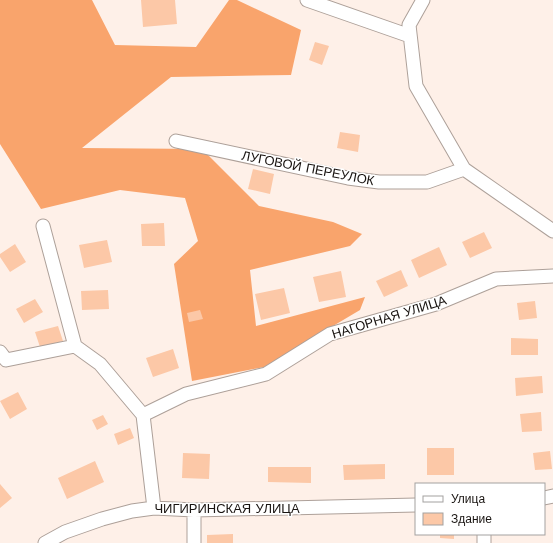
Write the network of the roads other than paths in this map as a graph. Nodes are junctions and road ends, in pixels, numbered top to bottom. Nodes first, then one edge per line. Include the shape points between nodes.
1 (307, 0) edge
2 (412, 0) edge
3 (423, 0) edge
4 (409, 31) junction
5 (176, 141) dead end
6 (464, 169) junction
7 (43, 226) dead end
8 (553, 231) edge
9 (553, 276) edge
10 (75, 346) junction
11 (0, 352) edge
12 (143, 415) junction
13 (415, 506) edge
14 (154, 508) junction
15 (194, 510) junction
16 (45, 543) edge
17 (194, 543) edge

1 - 4 street
2 - 4 street
3 - 4 street
4 - 6 street via 416,86
5 - 6 street, ЛУГОВОЙ ПЕРЕУЛОК via 348,178 379,182 427,182
6 - 8 street
7 - 10 street
9 - 12 street, НАГОРНАЯ УЛИЦА via 496,279 436,304 330,334 266,374 186,394
10 - 11 street via 6,360
10 - 12 street via 100,364
12 - 14 street
13 - 15 street, ЧИГИРИНСКАЯ УЛИЦА
14 - 15 street, ЧИГИРИНСКАЯ УЛИЦА
14 - 16 street, ЧИГИРИНСКАЯ УЛИЦА via 102,519 65,532
15 - 17 street

